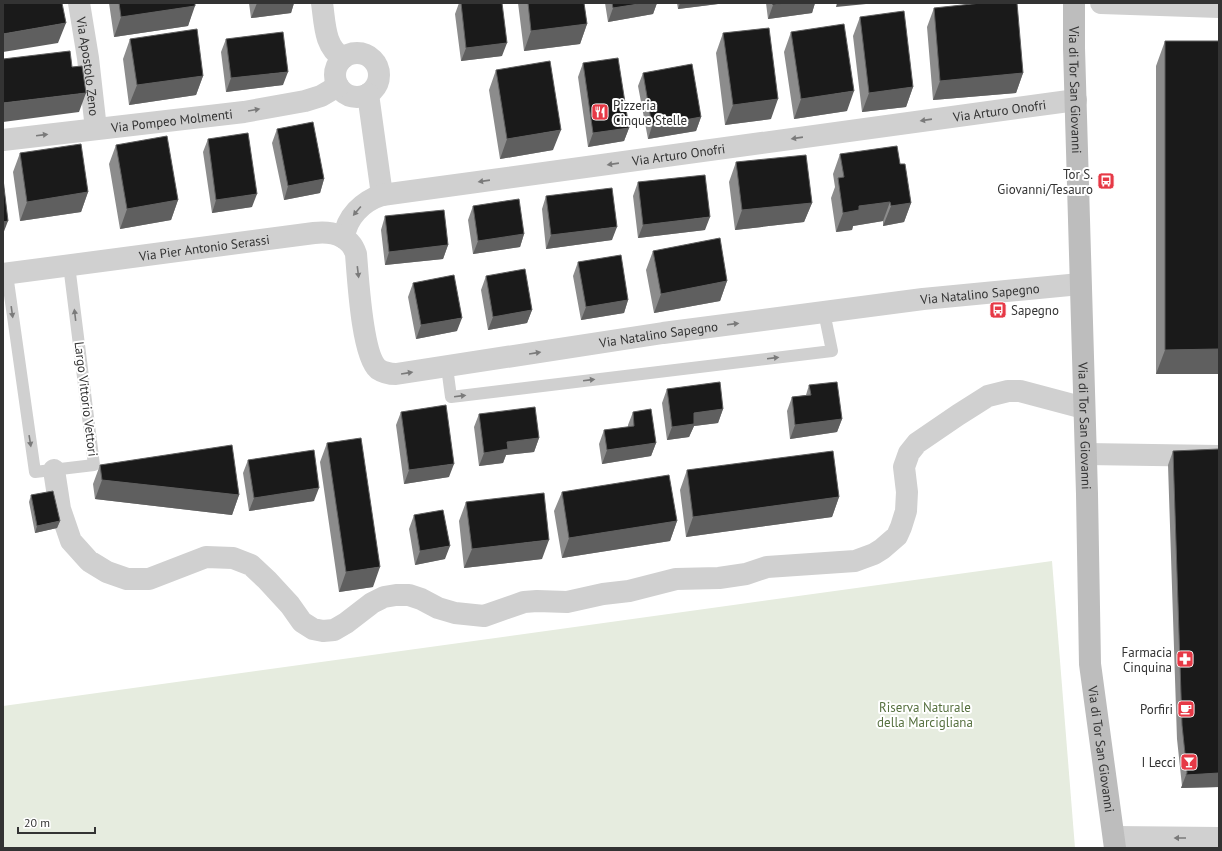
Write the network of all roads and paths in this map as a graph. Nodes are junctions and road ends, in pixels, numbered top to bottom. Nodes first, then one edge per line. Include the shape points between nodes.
1 (79, 3) edge
2 (322, 3) edge
3 (1074, 3) edge
4 (1101, 3) edge
5 (1124, 3) edge
6 (1219, 7) edge
7 (343, 58) junction
8 (338, 86) junction
9 (368, 94) junction
10 (1076, 100) junction
11 (96, 129) junction
12 (3, 140) edge
13 (382, 195) junction
14 (344, 238) junction
15 (69, 266) junction
16 (5, 274) edge
17 (1080, 284) junction
18 (824, 312) junction
19 (447, 367) junction
20 (1084, 408) junction
21 (1086, 454) junction
22 (1219, 456) edge
23 (54, 470) junction
24 (1219, 838) edge
25 (1114, 843) edge

1 - 11 street, Via Apostolo Zeno
2 - 7 street via 330,46
3 - 10 street, Via di Tor San Giovanni
4 - 5 street
5 - 6 street
7 - 8 street via 335,71
7 - 9 street via 357,53 364,54 376,62 380,76 374,90
8 - 9 street via 348,96 362,97
11 -> 8 street, Via Pompeo Molmenti via 244,112 304,101 321,96
9 - 13 street
10 -> 13 street, Via Arturo Onofri
10 - 17 street, Via di Tor San Giovanni
12 -> 11 street, Via Pompeo Molmenti
13 -> 14 street via 369,200 358,210 348,223
14 - 15 street, Via Pier Antonio Serassi via 334,234 314,233
14 -> 19 street, Via Natalino Sapegno via 356,254 365,337 370,356 378,368 396,374
15 - 16 street, Via Pier Antonio Serassi
23 -> 15 lane, Largo Vittorio Vettori via 94,465
16 -> 23 lane, Largo Vittorio Vettori via 35,472
17 - 18 street, Via Natalino Sapegno via 923,299
17 - 20 street, Via di Tor San Giovanni
19 -> 18 street, Via Natalino Sapegno via 662,333
19 -> 18 lane via 451,397 832,351
20 - 21 street, Via di Tor San Giovanni
20 - 23 street via 1028,392 1008,391 988,396 958,415 917,443 909,453 904,467 906,511 896,536 874,554 855,561 767,567 746,574 676,580 567,602 524,602 484,616 455,613 409,595 396,594 372,603 334,630 324,631 312,629 302,622 267,580 251,566 233,558 206,557 149,578 126,579 106,572 88,561 71,541 60,509
21 - 22 street
21 - 25 street, Via di Tor San Giovanni via 1090,664
24 -> 25 street

